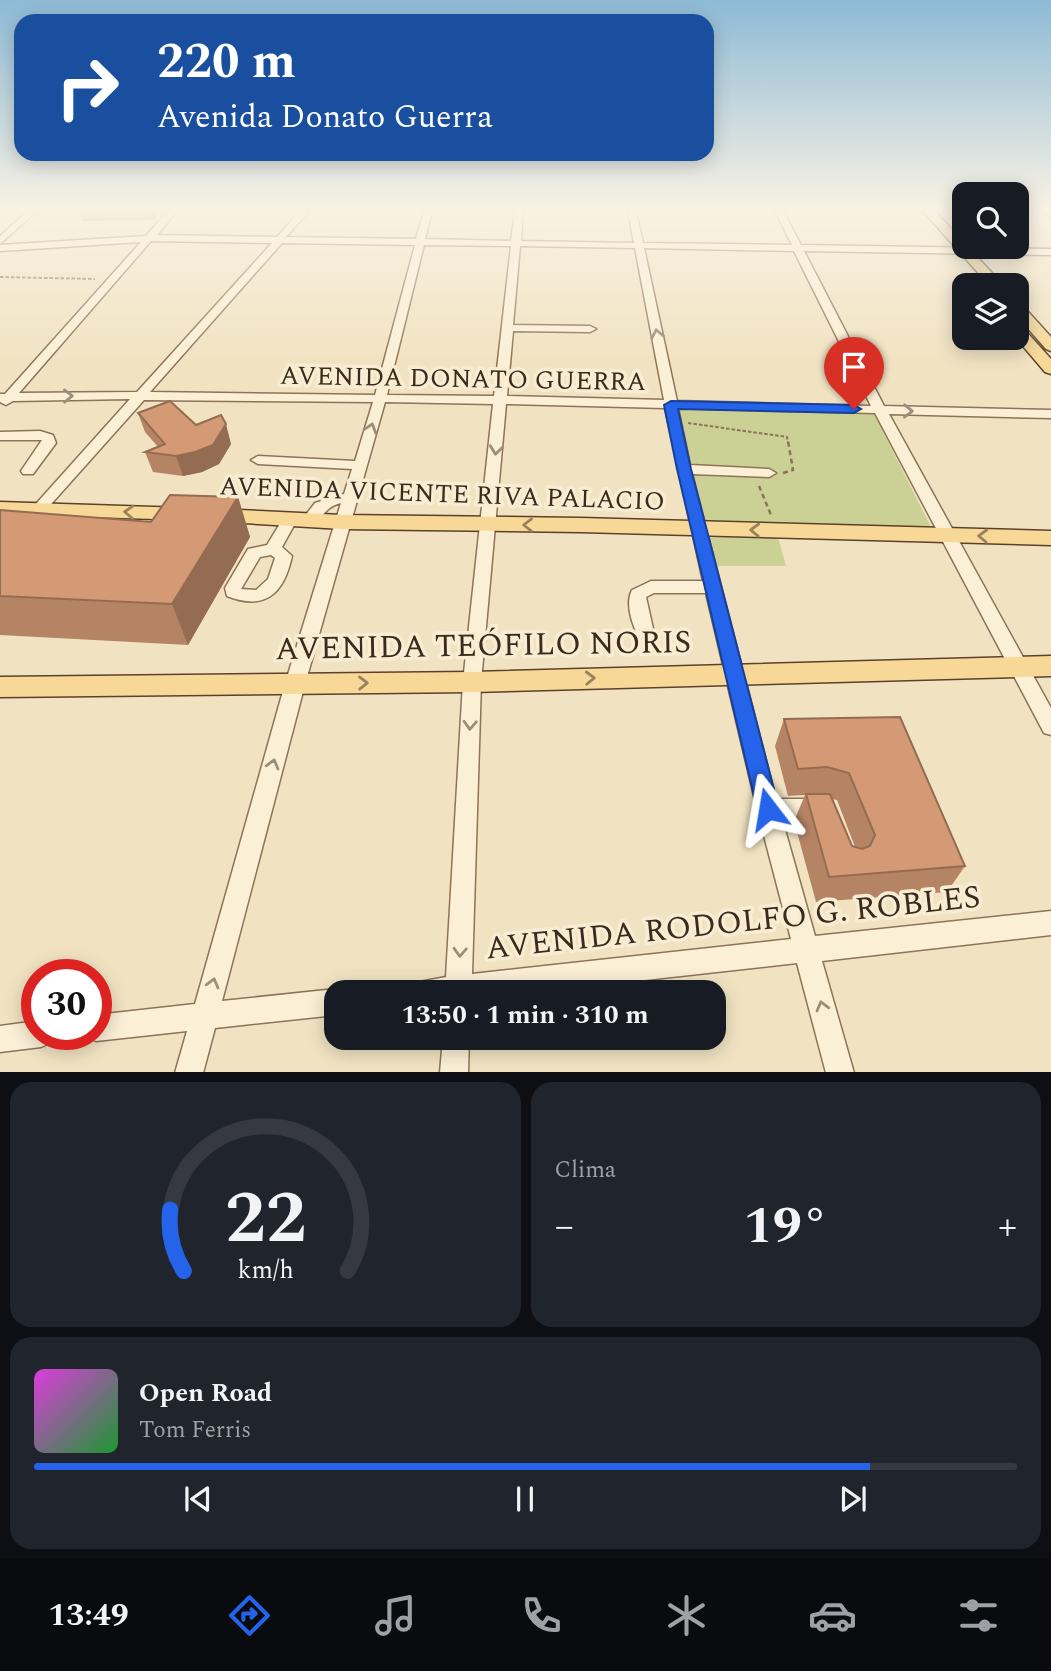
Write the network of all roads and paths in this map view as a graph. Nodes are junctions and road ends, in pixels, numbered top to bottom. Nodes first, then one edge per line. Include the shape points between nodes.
1 (131, 261) edge
2 (261, 261) edge
3 (416, 261) edge
4 (514, 261) edge
5 (642, 261) edge
6 (805, 261) edge
7 (0, 278) edge
8 (116, 279) junction
9 (1029, 321) edge
10 (508, 328) junction
11 (590, 329) dead end
12 (1029, 344) edge
13 (1051, 346) edge
14 (1051, 369) edge
15 (139, 396) junction
16 (5, 398) edge
17 (380, 399) junction
18 (501, 400) junction
19 (0, 408) edge
20 (880, 410) junction
21 (672, 413) junction
22 (1051, 414) edge
23 (0, 436) edge
24 (258, 460) dead end
25 (359, 465) junction
26 (684, 469) junction
27 (28, 471) dead end
28 (769, 475) junction
29 (349, 498) junction
30 (0, 508) edge
31 (39, 509) junction
32 (772, 519) dead end
33 (299, 520) junction
34 (342, 522) junction
35 (487, 524) junction
36 (22, 528) edge
37 (699, 528) junction
38 (947, 535) junction
39 (1051, 538) edge
40 (274, 549) dead end
41 (713, 587) junction
42 (645, 633) dead end
43 (1051, 666) edge
44 (1019, 667) junction
45 (734, 674) junction
46 (472, 682) junction
47 (295, 684) junction
48 (0, 687) edge
49 (1051, 727) edge
50 (768, 809) junction
51 (837, 831) edge
52 (1051, 923) edge
53 (808, 950) junction
54 (458, 980) edge
55 (546, 980) edge
56 (324, 1003) edge
57 (204, 1016) junction
58 (112, 1026) edge
59 (21, 1036) edge
60 (0, 1039) edge
61 (455, 1050) edge
62 (189, 1072) edge
63 (454, 1072) edge
64 (839, 1072) edge

1 - 8 street
2 - 15 street
3 - 17 street
4 - 10 street
21 -> 5 street
6 - 20 street
7 - 8 path
8 - 16 street
9 - 13 main road
10 - 11 street
10 - 18 street
12 - 14 main road
16 -> 15 street, AVENIDA DONATO GUERRA
15 - 17 street, AVENIDA DONATO GUERRA
15 - 31 street
16 - 19 street
17 - 18 street, AVENIDA DONATO GUERRA
25 -> 17 street
18 - 21 street, AVENIDA DONATO GUERRA
18 -> 35 street
20 - 21 street, AVENIDA DONATO GUERRA
20 -> 22 street, AVENIDA DONATO GUERRA
20 - 38 street
21 - 26 street
21 - 28 path via 787,437 793,470
23 - 27 street via 48,438
24 - 25 street
25 - 29 street
26 - 28 street
26 - 37 street
28 - 32 path
29 - 33 street via 325,503
29 - 34 street
30 - 31 main road, AVENIDA VICENTE RIVA PALACIO
33 -> 31 main road, AVENIDA VICENTE RIVA PALACIO
31 - 36 street
33 - 34 main road, AVENIDA VICENTE RIVA PALACIO
33 - 40 street
34 - 35 main road, AVENIDA VICENTE RIVA PALACIO
34 - 47 street
37 -> 35 main road, AVENIDA VICENTE RIVA PALACIO
35 - 46 street
38 -> 37 main road, AVENIDA VICENTE RIVA PALACIO
37 - 41 street
39 -> 38 main road, AVENIDA VICENTE RIVA PALACIO
38 - 44 street
41 - 42 street via 643,590 637,603
41 - 45 street
43 - 44 main road, AVENIDA TEÓFILO NORIS
44 - 45 main road, AVENIDA TEÓFILO NORIS
44 - 49 street
46 -> 45 main road, AVENIDA TEÓFILO NORIS
45 - 50 street
47 -> 46 main road, AVENIDA TEÓFILO NORIS
46 -> 54 street
47 - 48 main road, AVENIDA TEÓFILO NORIS
57 -> 47 street
50 - 51 street via 828,810
50 - 53 street
52 - 53 street, AVENIDA RODOLFO G. ROBLES
53 - 55 street, AVENIDA RODOLFO G. ROBLES
64 -> 53 street
56 - 57 street
57 - 58 street
57 - 62 street
59 - 60 street
61 - 63 street

